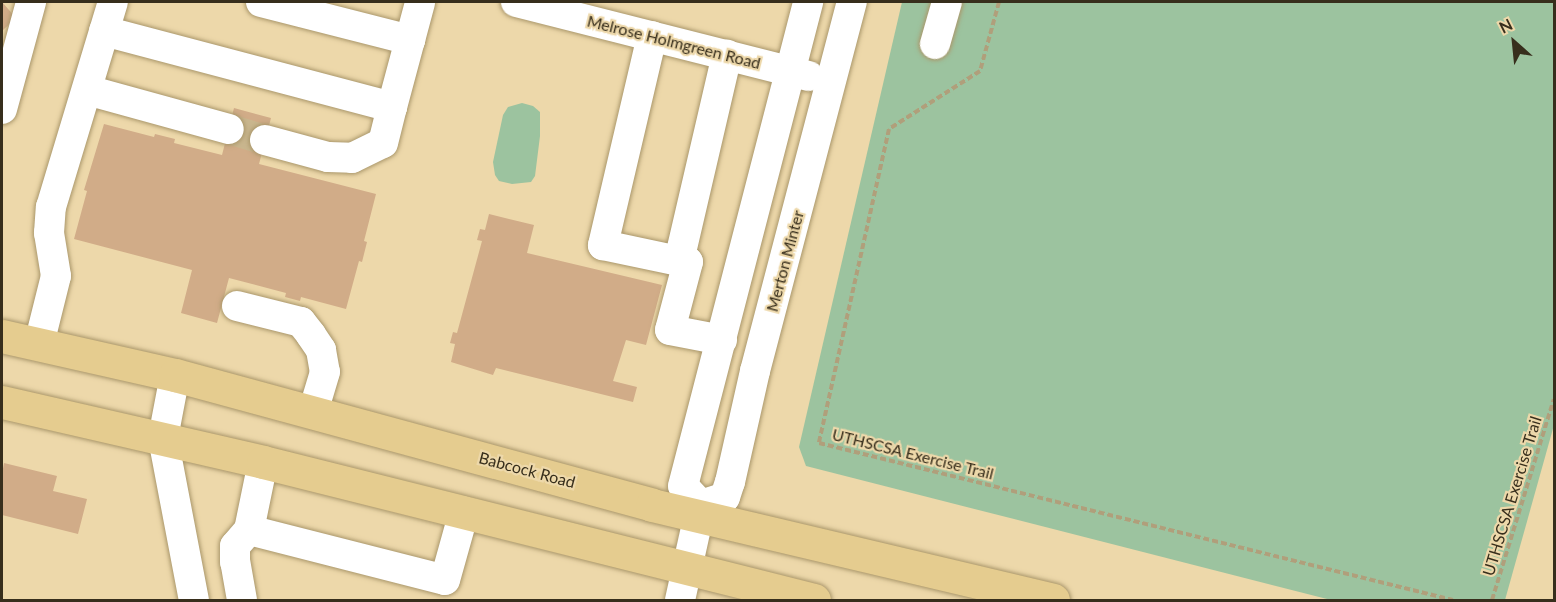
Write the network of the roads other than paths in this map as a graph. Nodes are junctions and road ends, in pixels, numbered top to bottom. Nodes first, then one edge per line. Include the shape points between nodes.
1 (31, 2) edge
2 (113, 2) edge
3 (261, 2) edge
4 (420, 2) edge
5 (516, 2) edge
6 (808, 2) edge
7 (852, 2) edge
8 (947, 2) edge
9 (104, 32) junction
10 (652, 36) junction
11 (410, 40) junction
12 (935, 44) dead end
13 (727, 55) junction
14 (791, 71) junction
15 (6, 77) edge
16 (832, 83) junction
17 (87, 90) junction
18 (392, 107) junction
19 (2, 110) edge
20 (228, 129) tunnel mouth
21 (265, 140) tunnel mouth
22 (679, 261) junction
23 (237, 306) dead end
24 (2, 336) edge
25 (722, 340) junction
26 (39, 344) junction
27 (175, 375) junction
28 (2, 402) edge
29 (313, 412) junction
30 (162, 438) junction
31 (263, 462) junction
32 (700, 510) junction
33 (464, 512) junction
34 (249, 530) junction
35 (687, 568) junction
36 (965, 590) edge
37 (805, 599) edge
38 (194, 600) edge
39 (242, 600) edge
40 (680, 600) edge
41 (1053, 600) edge

1 - 15 street
2 - 9 street
3 - 11 street
4 - 11 street
5 - 10 street, Melrose Holmgreen Road
6 - 14 street
7 - 16 street, Merton Minter
8 - 12 street
9 - 17 street
9 - 18 street
10 - 13 street, Melrose Holmgreen Road
10 - 22 street via 603,245
11 - 18 street
13 - 14 street, Melrose Holmgreen Road
13 - 22 street
14 - 16 street, Melrose Holmgreen Road
14 - 25 street
15 - 19 street
16 - 32 street, Merton Minter via 755,371 730,482 725,497
17 - 20 street
17 - 26 street via 51,207 49,233 56,276
18 - 21 street via 382,143 352,158 328,157
22 - 25 street via 688,262 670,330
23 - 29 street via 301,322 311,334 321,350 325,372
24 - 26 main road, Babcock Road
25 - 32 street via 683,486
26 - 27 main road, Babcock Road
27 - 29 main road, Babcock Road
27 - 30 street
28 - 30 main road
29 - 32 main road, Babcock Road
30 - 31 main road
30 - 38 street
31 - 33 main road
31 - 34 street
32 - 35 street
32 - 36 main road, Babcock Road
33 - 34 street via 445,580
33 - 35 main road
34 - 39 street via 236,546
35 - 37 main road
35 - 40 street
36 - 41 main road, Babcock Road

